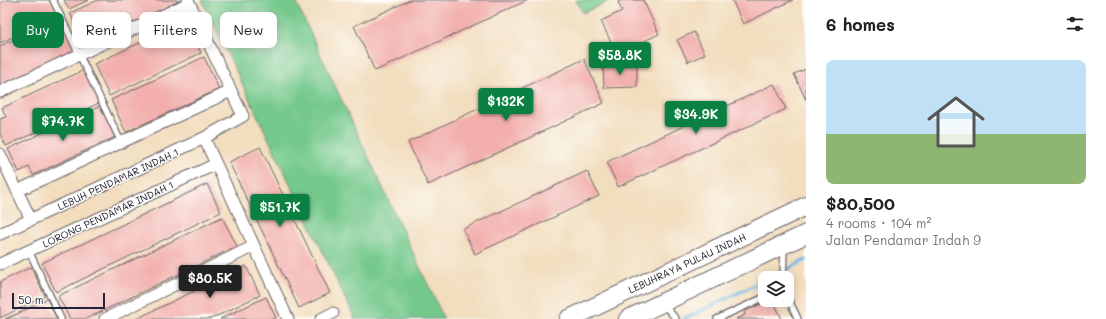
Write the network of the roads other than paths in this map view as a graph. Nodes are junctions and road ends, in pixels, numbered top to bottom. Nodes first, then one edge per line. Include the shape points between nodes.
1 (54, 0) edge
2 (189, 2) edge
3 (79, 55) junction
4 (231, 91) junction
5 (0, 92) edge
6 (204, 138) junction
7 (121, 142) junction
8 (0, 154) edge
9 (216, 164) junction
10 (17, 191) junction
11 (806, 206) edge
12 (31, 220) junction
13 (0, 234) edge
14 (806, 234) edge
15 (784, 244) junction
16 (254, 246) junction
17 (29, 251) junction
18 (0, 264) edge
19 (783, 271) edge
20 (758, 302) edge
21 (662, 303) junction
22 (792, 307) edge
23 (333, 313) dead end
24 (61, 319) edge
25 (105, 319) edge
26 (288, 319) edge
27 (321, 319) edge
28 (569, 319) edge
29 (628, 319) edge
30 (676, 319) edge
31 (717, 319) edge
32 (798, 319) edge

1 - 3 lane
2 - 3 street
2 - 4 street
3 - 5 street
3 - 7 lane
4 - 6 street, LEBUH PENDAMAR INDAH 1 via 243,116
4 - 7 street
6 - 9 street
6 - 12 street, LEBUH PENDAMAR INDAH 1
7 - 10 street
8 - 10 street
9 - 16 street
9 - 17 street, LORONG PENDAMAR INDAH 1
10 - 12 street
11 - 28 main road, LEBUHRAYA PULAU INDAH
12 - 13 street, LEBUH PENDAMAR INDAH 1
14 - 15 main road
15 - 19 lane
15 - 21 main road
16 - 25 street
16 - 26 street
17 - 18 street, LORONG PENDAMAR INDAH 1
17 - 24 lane
20 - 31 lane
21 - 29 main road
21 - 30 lane
22 - 32 lane
23 - 27 street

